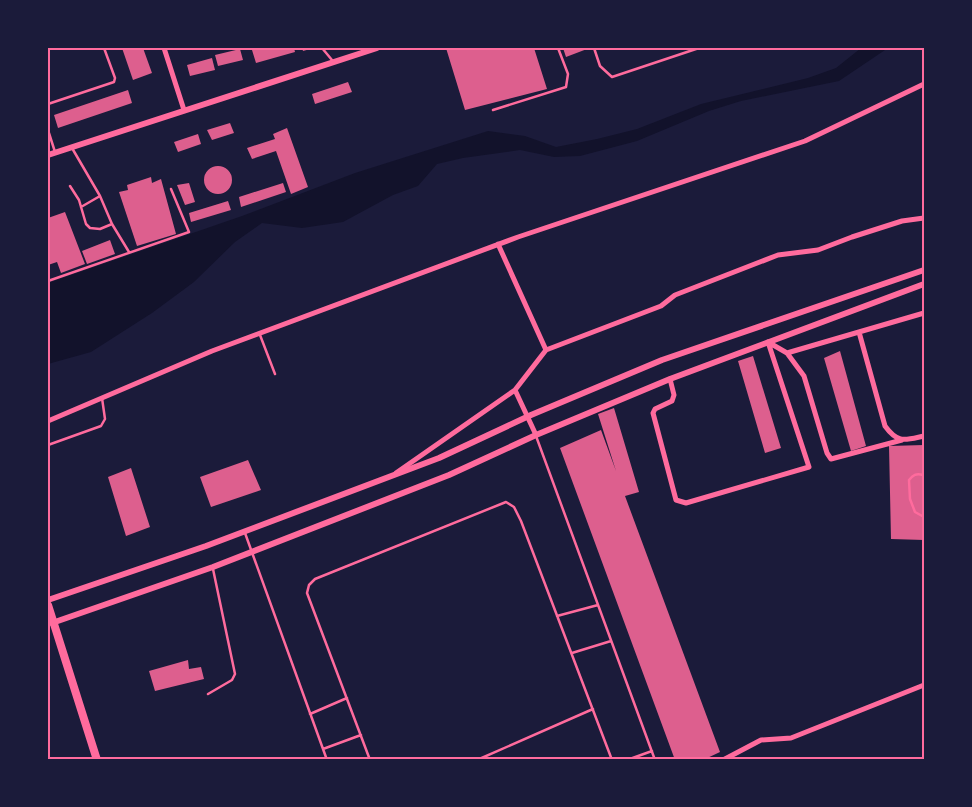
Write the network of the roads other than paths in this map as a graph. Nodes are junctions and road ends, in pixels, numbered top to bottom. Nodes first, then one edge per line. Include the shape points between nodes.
1 (104, 48) edge
2 (164, 48) edge
3 (322, 48) edge
4 (377, 48) edge
5 (558, 48) edge
6 (594, 48) edge
7 (699, 48) edge
8 (333, 62) junction
9 (924, 84) edge
10 (48, 104) edge
11 (184, 110) junction
12 (493, 110) dead end
13 (48, 130) edge
14 (71, 147) junction
15 (56, 152) junction
16 (48, 155) edge
17 (70, 186) dead end
18 (171, 189) dead end
19 (100, 196) junction
20 (81, 207) junction
21 (924, 218) edge
22 (112, 224) junction
23 (498, 244) junction
24 (130, 252) junction
25 (924, 270) edge
26 (48, 281) edge
27 (924, 284) edge
28 (924, 313) edge
29 (859, 332) junction
30 (259, 333) junction
31 (768, 342) junction
32 (546, 350) junction
33 (787, 353) junction
34 (275, 374) dead end
35 (670, 379) junction
36 (515, 390) junction
37 (102, 398) junction
38 (527, 417) junction
39 (48, 421) edge
40 (536, 434) junction
41 (924, 436) edge
42 (902, 440) junction
43 (48, 445) edge
44 (391, 476) junction
45 (924, 482) edge
46 (924, 517) edge
47 (244, 531) junction
48 (252, 552) junction
49 (213, 567) junction
50 (48, 600) edge
51 (48, 605) edge
52 (598, 605) junction
53 (558, 616) junction
54 (50, 622) edge
55 (612, 641) junction
56 (572, 653) junction
57 (924, 685) edge
58 (208, 694) dead end
59 (347, 698) junction
60 (593, 709) junction
61 (310, 714) junction
62 (361, 735) junction
63 (323, 750) junction
64 (652, 751) junction
65 (97, 760) edge
66 (327, 760) edge
67 (370, 760) edge
68 (477, 760) edge
69 (612, 760) edge
70 (627, 760) edge
71 (655, 760) edge
72 (723, 760) edge

1 - 10 lane via 114,82
2 - 11 street
3 - 8 lane
4 - 8 street
5 - 12 lane via 568,74 566,86
6 - 7 lane via 600,66 612,77
8 - 11 street
9 - 23 street via 805,141
11 - 14 street
13 - 15 lane
14 - 15 street
14 - 19 lane
15 - 16 street
17 - 20 lane
18 - 24 lane via 189,232
19 - 20 lane
19 - 22 lane
20 - 22 lane via 90,228 100,229
21 - 32 street via 852,237 818,250 778,255 675,295 661,306
22 - 24 lane
23 - 30 street
23 - 32 street
24 - 26 lane
25 - 38 street via 662,360
27 - 31 street
28 - 29 street
29 - 33 street
29 - 42 street via 886,426 893,436
30 - 34 lane
30 - 37 street
31 - 33 street
31 - 35 street
31 - 35 street via 809,467 686,503 676,500 653,413 672,401 674,395
32 - 36 street
33 - 42 street via 804,376 831,459
35 - 40 street
36 - 38 street
36 - 44 street
37 - 39 street
37 - 43 lane via 105,419 101,426
38 - 40 street
38 - 44 street via 439,458
40 - 48 street via 449,475
40 - 52 lane
41 - 42 street
44 - 47 street
45 - 46 lane via 923,475 919,474 908,480 915,512
47 - 48 lane
47 - 50 street
48 - 49 street
48 - 61 lane
49 - 54 street
49 - 58 lane via 235,674 232,680
51 - 54 main road
52 - 53 lane
52 - 55 lane
53 - 56 lane
53 - 59 lane via 521,521 514,507 506,502 309,584 307,593
54 - 65 main road
55 - 56 lane
55 - 64 lane
56 - 60 lane
57 - 72 street via 791,738 762,740
59 - 61 lane
59 - 62 lane
60 - 68 lane
60 - 69 lane
61 - 63 lane
62 - 63 lane
62 - 67 lane
63 - 66 lane
64 - 70 lane
64 - 71 lane

